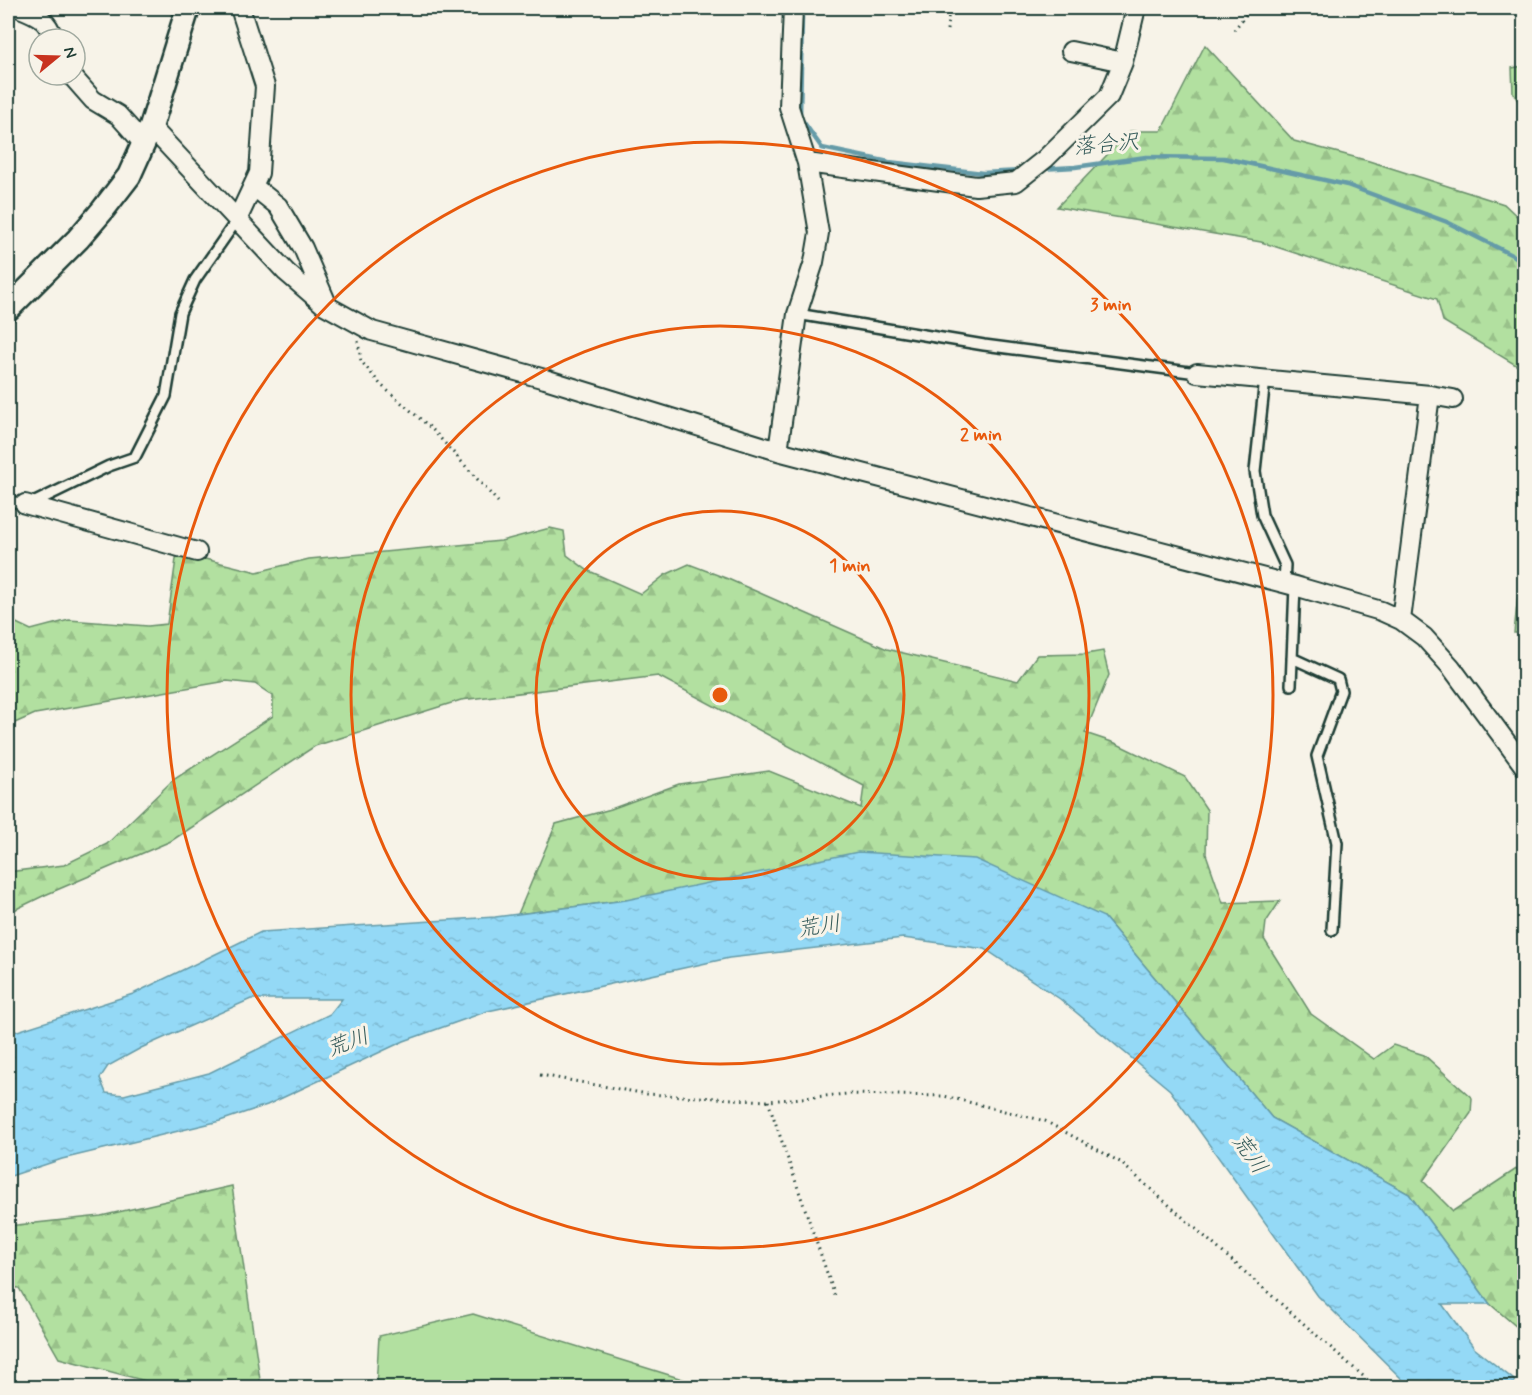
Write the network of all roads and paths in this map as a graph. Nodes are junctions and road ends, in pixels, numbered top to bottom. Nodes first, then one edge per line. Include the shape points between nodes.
1 (20, 8) edge
2 (188, 8) edge
3 (240, 8) edge
4 (793, 8) edge
5 (950, 8) edge
6 (1136, 8) edge
7 (1251, 8) edge
8 (48, 27) edge
9 (947, 30) dead end
10 (1234, 30) dead end
11 (1071, 51) dead end
12 (1123, 62) junction
13 (82, 87) edge
14 (148, 136) junction
15 (807, 163) junction
16 (253, 186) junction
17 (237, 220) junction
18 (328, 307) junction
19 (8, 309) edge
20 (796, 314) junction
21 (355, 322) junction
22 (1197, 373) joint
23 (1265, 379) junction
24 (1430, 395) junction
25 (1453, 399) dead end
26 (778, 451) junction
27 (16, 502) edge
28 (498, 502) dead end
29 (197, 552) dead end
30 (1289, 585) junction
31 (1401, 620) junction
32 (1292, 658) junction
33 (1291, 685) dead end
34 (1524, 766) edge
35 (1332, 930) dead end
36 (540, 1075) dead end
37 (768, 1101) junction
38 (836, 1299) dead end
39 (1373, 1388) edge

1 - 8 street via 39,15
2 - 14 street
3 - 16 street via 265,86 259,172
4 - 15 street via 789,107
5 - 9 path
6 - 12 street
7 - 10 path
11 - 12 street
12 - 15 street via 1109,96 1016,182 976,186
13 - 14 street via 93,100
14 - 17 street
14 - 19 street via 129,176 102,211
15 - 20 street via 819,233 814,262
16 - 17 street
16 - 18 street via 278,206 303,248
17 - 18 street via 286,272
17 - 27 lane via 195,280 180,313 165,396 135,457 42,500
18 - 21 street
20 - 22 lane via 984,345
20 - 26 street
21 - 26 street via 372,331 545,379
21 - 28 path via 360,360 381,385 432,429
22 - 23 street
23 - 24 street
23 - 30 lane via 1255,471 1262,515 1285,565
24 - 25 street
24 - 31 street
26 - 30 street
27 - 29 street
30 - 31 street
30 - 32 lane
31 - 34 street via 1451,667
32 - 33 lane
32 - 35 lane via 1338,679 1341,691 1317,756 1337,843
36 - 37 path via 647,1094
37 - 38 path
37 - 39 path via 847,1094 944,1096 1046,1121 1120,1162

